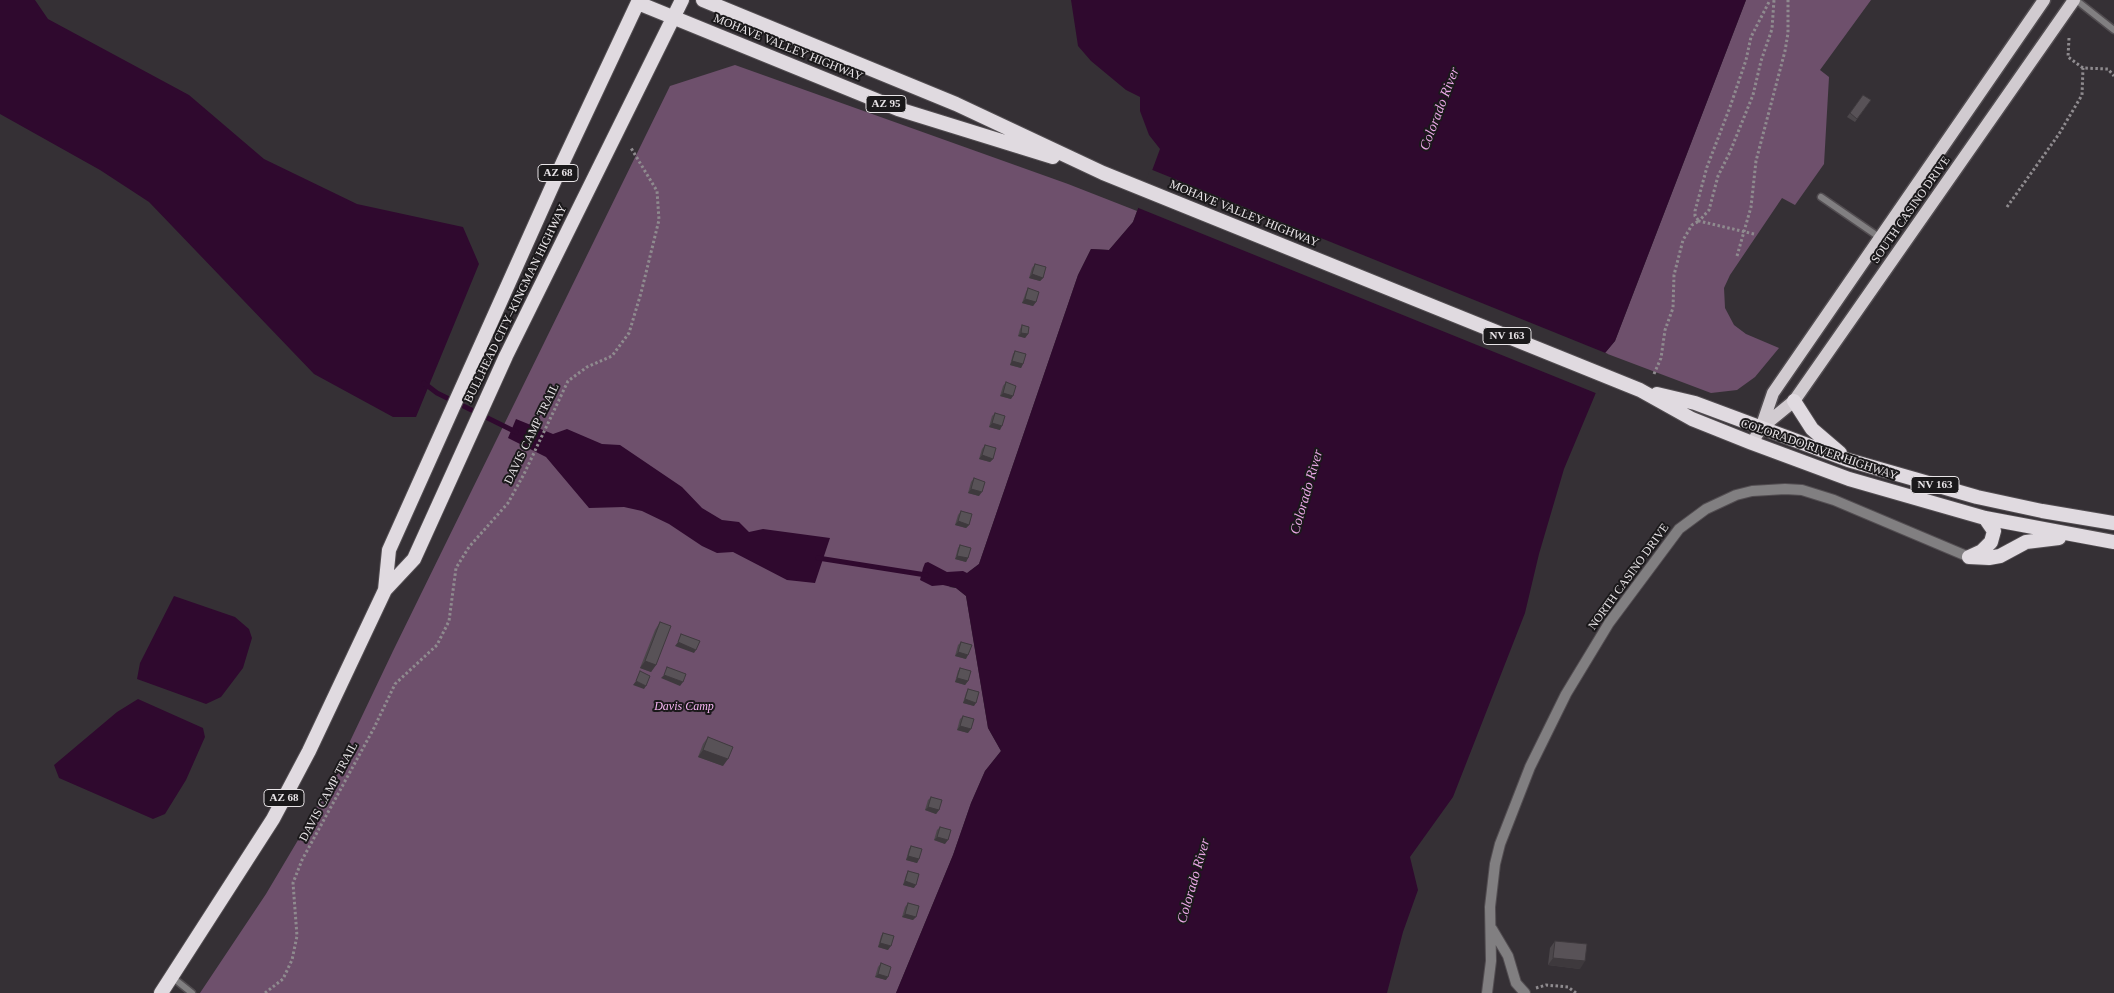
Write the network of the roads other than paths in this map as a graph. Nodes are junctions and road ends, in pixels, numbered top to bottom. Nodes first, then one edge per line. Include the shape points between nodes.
1 (682, 0) edge
2 (703, 0) edge
3 (2044, 0) edge
4 (2075, 0) edge
5 (636, 1) edge
6 (674, 17) junction
7 (2114, 30) edge
8 (1103, 173) junction
9 (1821, 197) dead end
10 (1879, 238) junction
11 (1374, 282) joint
12 (1640, 390) junction
13 (1794, 400) junction
14 (1761, 428) junction
15 (1752, 443) junction
16 (1848, 460) junction
17 (1985, 518) junction
18 (2114, 523) edge
19 (2087, 538) junction
20 (2114, 542) edge
21 (1969, 557) junction
22 (385, 590) junction
23 (1492, 928) junction
24 (172, 978) junction
25 (1523, 991) edge
26 (161, 993) edge
27 (192, 993) edge
28 (1487, 993) edge

1 - 6 highway, BULLHEAD CITY–KINGMAN HIGHWAY / AZ 68
2 - 8 highway, MOHAVE VALLEY HIGHWAY / AZ 95 via 956,104
3 - 10 main road, SOUTH CASINO DRIVE
4 - 7 lane
4 - 13 main road, SOUTH CASINO DRIVE
5 - 6 highway, MOHAVE VALLEY HIGHWAY / AZ 95
5 - 22 highway, BULLHEAD CITY–KINGMAN HIGHWAY / AZ 68 via 389,550
6 - 8 highway, MOHAVE VALLEY HIGHWAY / AZ 95 via 898,109
6 - 22 highway, BULLHEAD CITY–KINGMAN HIGHWAY / AZ 68 via 506,356 414,559
8 - 11 highway, MOHAVE VALLEY HIGHWAY / AZ 95
9 - 10 lane
10 - 14 main road, SOUTH CASINO DRIVE via 1773,393
11 - 12 highway, COLORADO RIVER HIGHWAY / NV 163
12 - 14 highway, COLORADO RIVER HIGHWAY / NV 163 via 1695,403
12 - 15 highway, COLORADO RIVER HIGHWAY / NV 163 via 1692,420
13 - 14 main road, SOUTH CASINO DRIVE
13 - 16 highway via 1812,429
14 - 15 main road, SOUTH CASINO DRIVE
14 - 16 highway, COLORADO RIVER HIGHWAY / NV 163
15 - 17 highway, COLORADO RIVER HIGHWAY / NV 163 via 1849,479
16 - 18 highway, COLORADO RIVER HIGHWAY / NV 163 via 1977,497
17 - 19 highway, COLORADO RIVER HIGHWAY / NV 163
17 - 21 highway via 1994,531 1991,542
19 - 20 highway, COLORADO RIVER HIGHWAY / NV 163
19 - 21 highway via 2036,540 2000,556
21 - 23 street, NORTH CASINO DRIVE via 1834,500 1802,490 1752,491 1720,501 1692,518 1668,541 1609,623 1566,694 1534,759 1494,864
22 - 24 highway, BULLHEAD CITY–KINGMAN HIGHWAY / AZ 68 via 273,819
23 - 25 street, NORTH CASINO DRIVE via 1508,956 1516,983
23 - 28 street, NORTH CASINO DRIVE
24 - 26 highway, BULLHEAD CITY–KINGMAN HIGHWAY / AZ 68
24 - 27 lane

